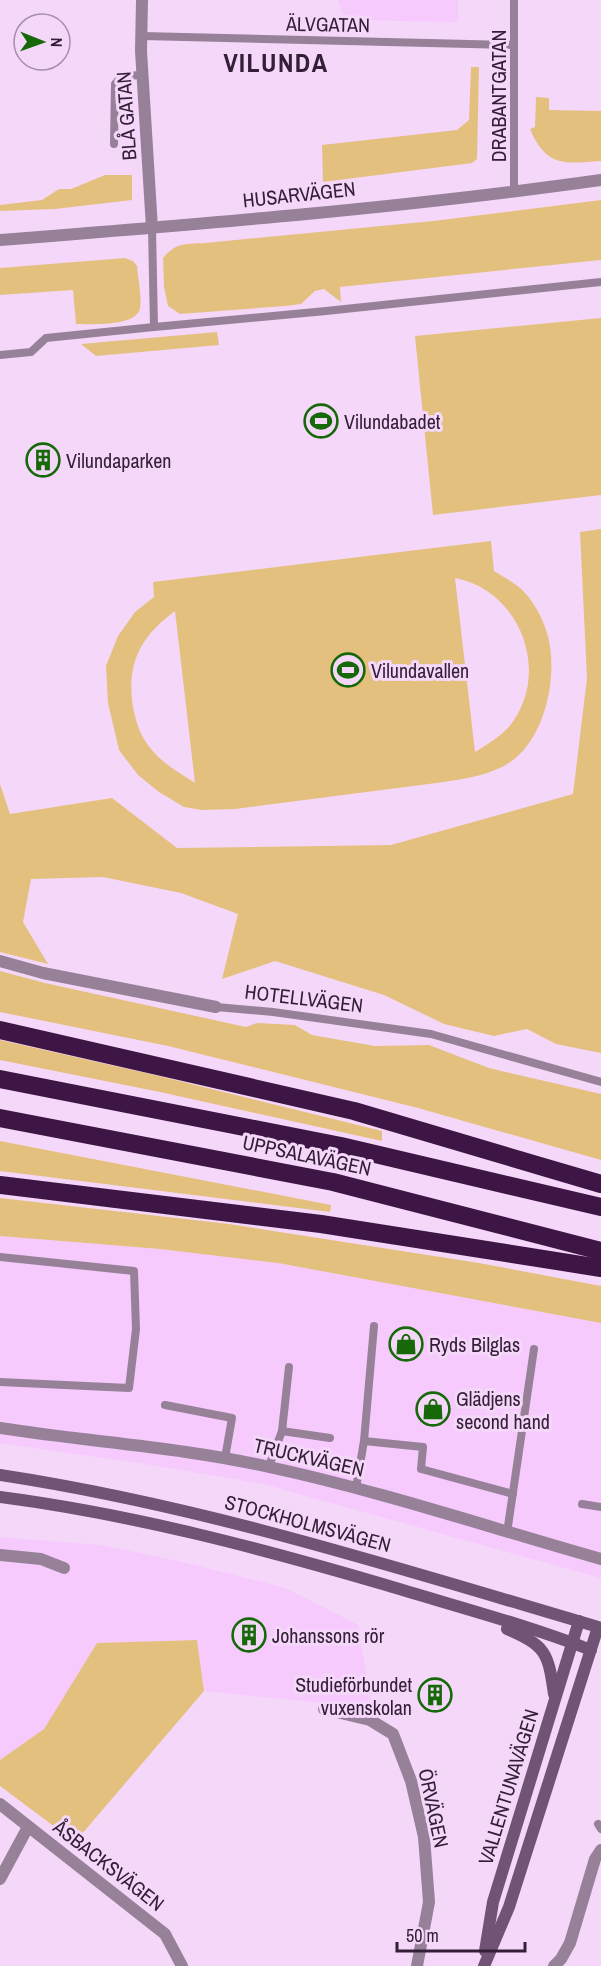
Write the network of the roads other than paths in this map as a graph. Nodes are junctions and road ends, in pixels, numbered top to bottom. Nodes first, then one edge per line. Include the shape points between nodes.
1 (142, 0) edge
2 (514, 0) edge
3 (142, 36) junction
4 (514, 45) junction
5 (143, 75) junction
6 (114, 144) dead end
7 (601, 180) edge
8 (514, 192) junction
9 (152, 228) junction
10 (0, 240) edge
11 (601, 282) edge
12 (154, 327) junction
13 (0, 355) edge
14 (0, 960) edge
15 (216, 1007) joint
16 (0, 1030) edge
17 (0, 1079) edge
18 (601, 1082) edge
19 (0, 1118) edge
20 (601, 1184) edge
21 (0, 1185) edge
22 (601, 1207) edge
23 (601, 1251) edge
24 (0, 1257) edge
25 (601, 1268) edge
26 (374, 1326) dead end
27 (534, 1348) dead end
28 (289, 1367) dead end
29 (0, 1382) edge
30 (165, 1405) dead end
31 (0, 1428) edge
32 (282, 1431) junction
33 (330, 1438) dead end
34 (364, 1441) junction
35 (225, 1458) junction
36 (269, 1467) junction
37 (0, 1475) edge
38 (356, 1488) junction
39 (513, 1494) junction
40 (0, 1497) edge
41 (582, 1504) dead end
42 (601, 1507) edge
43 (507, 1533) junction
44 (0, 1555) edge
45 (601, 1559) edge
46 (64, 1568) dead end
47 (460, 1607) junction
48 (579, 1621) junction
49 (599, 1627) edge
50 (572, 1643) junction
51 (596, 1652) edge
52 (555, 1699) junction
53 (324, 1709) dead end
54 (0, 1804) edge
55 (28, 1827) junction
56 (601, 1850) edge
57 (0, 1879) edge
58 (182, 1966) edge
59 (417, 1966) edge
60 (483, 1966) edge
61 (554, 1966) edge

1 - 3 street, BLÅ GATAN
2 - 4 lane, DRABANTGATAN
3 - 4 lane, ÄLVGATAN
3 - 5 street, BLÅ GATAN
4 - 8 lane, DRABANTGATAN
5 - 6 lane via 122,76 115,84
5 - 9 street, BLÅ GATAN
7 - 8 street, HUSARVÄGEN
8 - 9 street, HUSARVÄGEN
9 - 10 street, HUSARVÄGEN
9 - 12 lane
11 - 12 lane
12 - 13 lane via 46,338 31,352
14 - 15 street, HOTELLVÄGEN via 43,973
15 - 18 lane, HOTELLVÄGEN via 431,1034
16 - 20 highway via 354,1111
17 - 22 highway, UPPSALAVÄGEN via 341,1146
19 - 23 highway, UPPSALAVÄGEN via 333,1182
21 - 25 highway via 321,1224
24 - 29 lane via 134,1271 136,1329 129,1388
26 - 34 lane
27 - 39 lane
28 - 32 lane
30 - 35 lane via 232,1418
31 - 35 street, TRUCKVÄGEN
32 - 33 lane
32 - 36 lane
34 - 38 lane
34 - 39 lane via 423,1447 421,1469
35 - 36 street, TRUCKVÄGEN
36 - 38 street, TRUCKVÄGEN
37 - 48 main road, STOCKHOLMSVÄGEN via 149,1503 274,1533
38 - 43 street, TRUCKVÄGEN
39 - 43 lane
40 - 47 main road, STOCKHOLMSVÄGEN via 147,1522 285,1556
41 - 42 lane
43 - 45 street, TRUCKVÄGEN
44 - 46 street via 41,1558
47 - 50 main road, STOCKHOLMSVÄGEN
47 - 52 main road, STOCKHOLMSVÄGEN via 542,1648
48 - 49 main road, STOCKHOLMSVÄGEN
48 - 50 main road, VALLENTUNAVÄGEN
49 - 51 main road, VALLENTUNAVÄGEN
50 - 51 main road, STOCKHOLMSVÄGEN
50 - 52 main road, VALLENTUNAVÄGEN
51 - 60 main road, VALLENTUNAVÄGEN via 509,1907
52 - 60 main road, VALLENTUNAVÄGEN via 493,1902
53 - 59 street, ÖRVÄGEN via 370,1720 393,1734 411,1781 424,1837 429,1902
54 - 55 street, ÅSBACKSVÄGEN
55 - 57 street
55 - 58 street, ÅSBACKSVÄGEN via 165,1934
56 - 61 street via 570,1942

